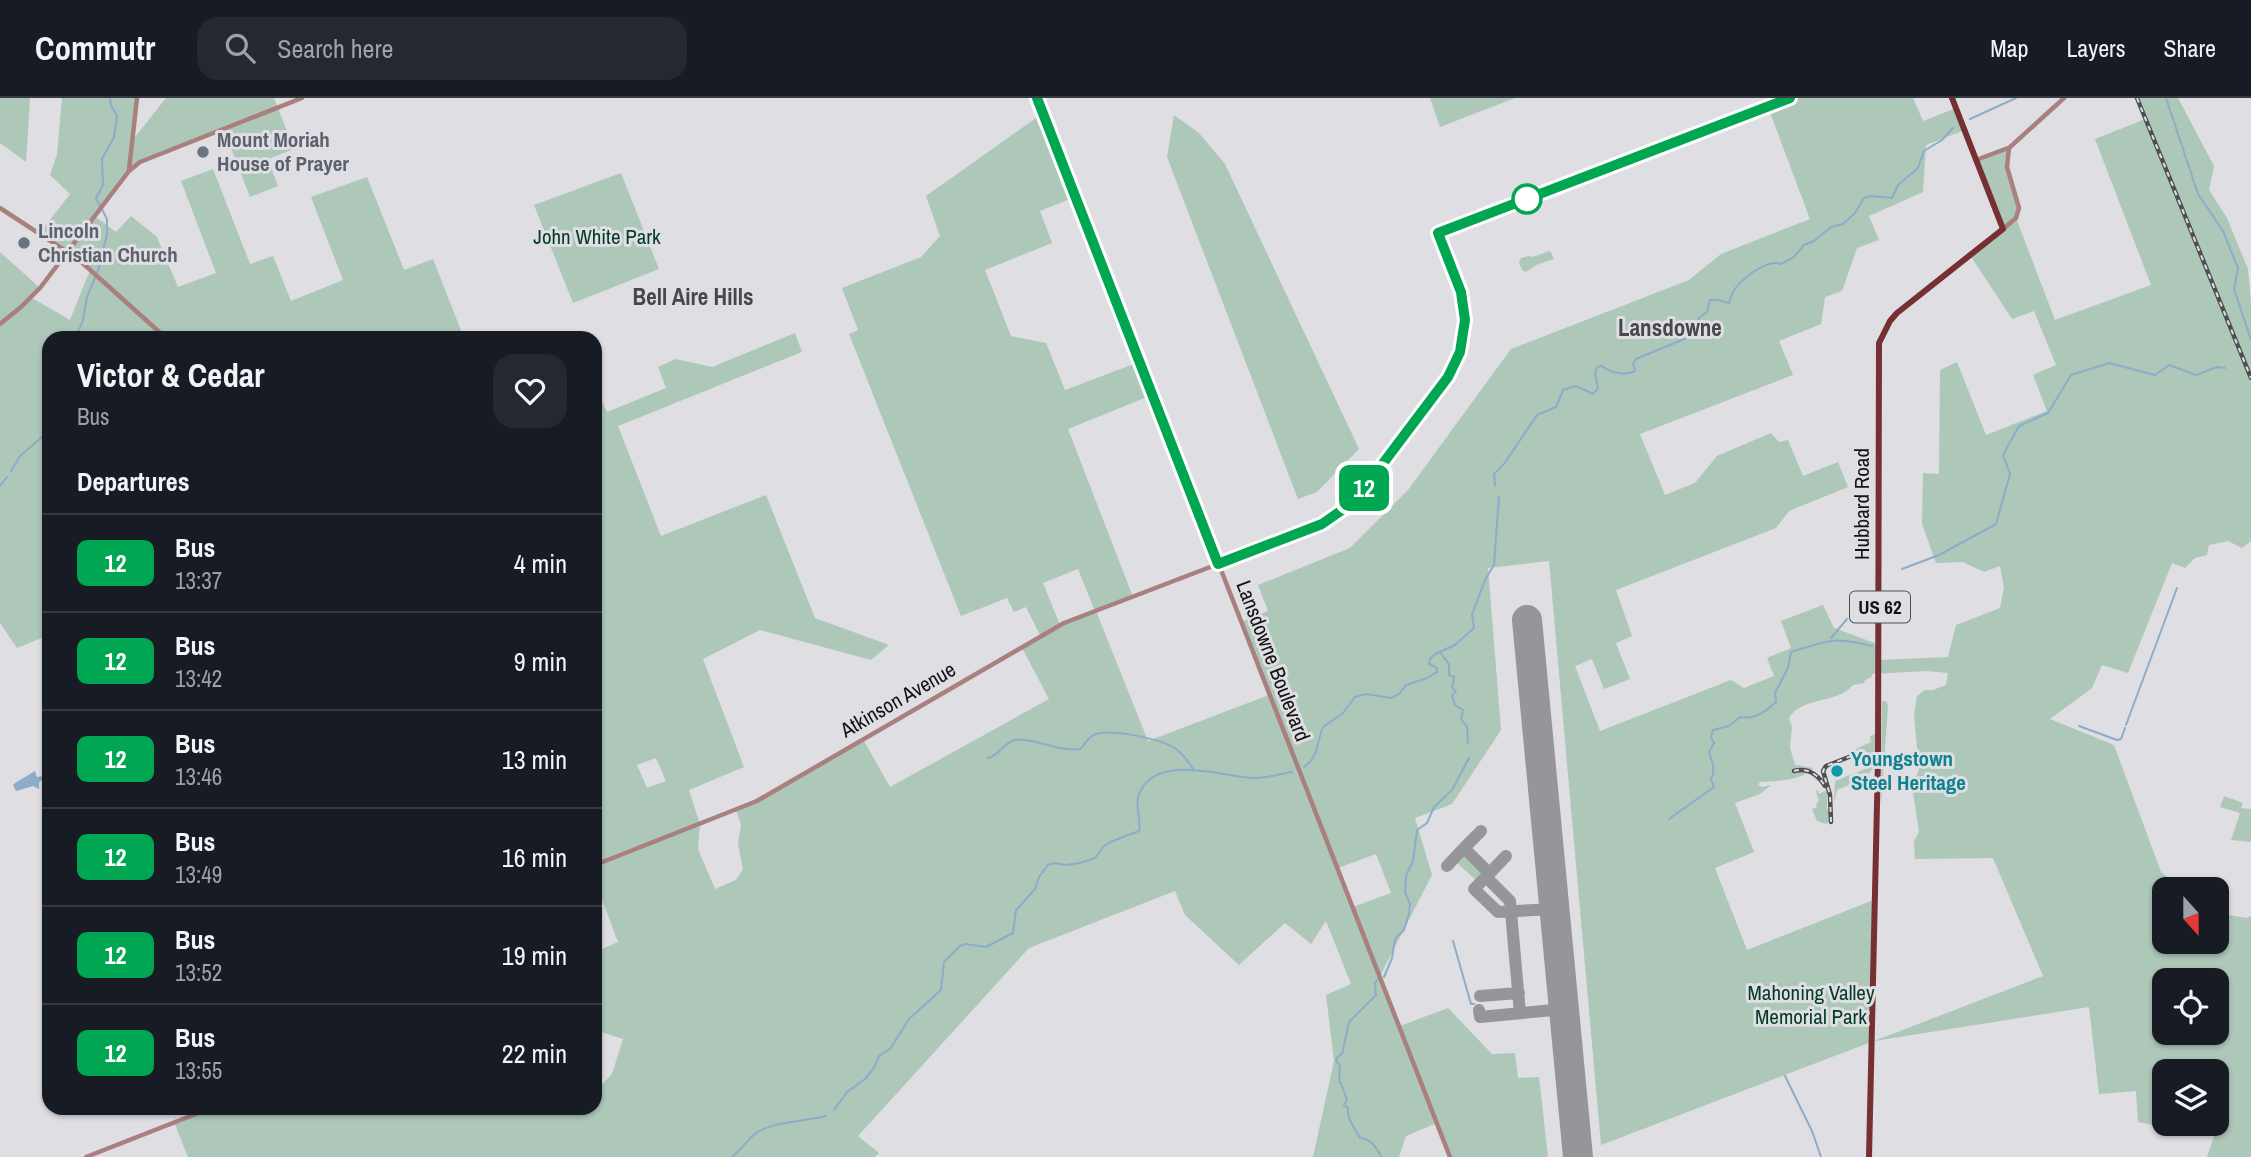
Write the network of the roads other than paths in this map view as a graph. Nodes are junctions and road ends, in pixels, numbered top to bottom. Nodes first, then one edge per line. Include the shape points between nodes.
1 (137, 98) edge
2 (302, 98) edge
3 (1037, 98) edge
4 (1952, 98) edge
5 (2064, 98) edge
6 (2009, 148) junction
7 (1976, 160) junction
8 (129, 171) junction
9 (0, 208) edge
10 (2003, 229) junction
11 (67, 253) junction
12 (0, 324) edge
13 (158, 331) edge
14 (1218, 564) junction
15 (602, 862) edge
16 (193, 1115) edge
17 (86, 1157) edge
18 (1450, 1157) edge
19 (1869, 1157) edge

1 - 8 street
2 - 8 street via 149,157
3 - 14 street, Lansdowne Boulevard
4 - 7 main road
5 - 6 street
6 - 7 street
6 - 10 street, Hubbard Road via 2007,167 2019,208 2016,218
7 - 10 main road
8 - 11 street
9 - 11 street
10 - 19 main road, Hubbard Road / US 62 via 1897,313 1879,343 1880,660
11 - 12 street via 32,298
11 - 13 street
14 - 15 street, Atkinson Avenue via 1064,623 757,801
14 - 18 street, Lansdowne Boulevard
16 - 17 street

